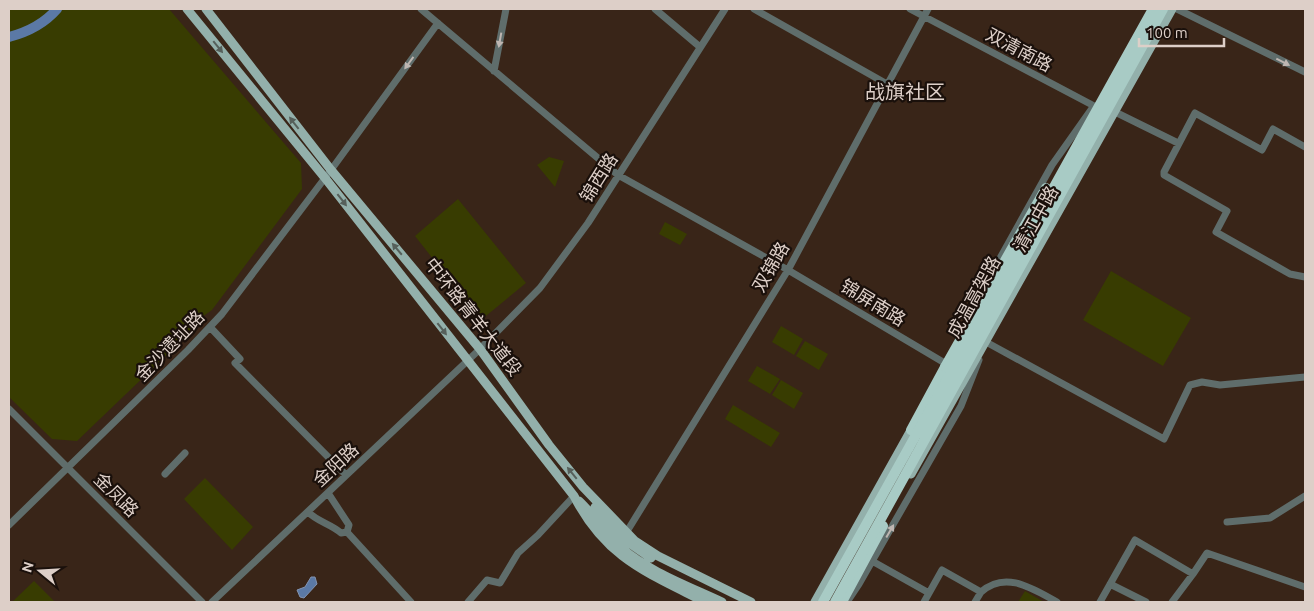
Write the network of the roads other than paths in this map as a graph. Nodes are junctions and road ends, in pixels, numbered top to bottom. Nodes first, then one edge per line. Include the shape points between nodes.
1 (188, 9) edge
2 (206, 9) edge
3 (421, 9) edge
4 (506, 9) edge
5 (655, 9) edge
6 (726, 9) edge
7 (754, 9) edge
8 (910, 9) edge
9 (928, 9) edge
10 (1149, 9) edge
11 (1153, 9) edge
12 (1165, 9) edge
13 (1172, 9) edge
14 (1177, 9) edge
15 (924, 16) junction
16 (438, 23) junction
17 (700, 47) junction
18 (494, 71) junction
19 (1305, 72) edge
20 (887, 84) junction
21 (1093, 107) junction
22 (1116, 110) junction
23 (1083, 131) junction
24 (1178, 143) junction
25 (1305, 147) edge
26 (331, 170) junction
27 (618, 175) junction
28 (325, 178) junction
29 (788, 270) junction
30 (1305, 276) edge
31 (210, 327) junction
32 (984, 341) junction
33 (480, 349) junction
34 (467, 361) junction
35 (944, 364) junction
36 (1305, 377) edge
37 (9, 409) edge
38 (911, 430) junction
39 (185, 453) dead end
40 (68, 468) junction
41 (165, 474) dead end
42 (346, 475) junction
43 (583, 487) junction
44 (328, 493) junction
45 (574, 496) junction
46 (1305, 496) edge
47 (308, 512) junction
48 (1227, 522) dead end
49 (9, 525) edge
50 (347, 532) junction
51 (626, 533) junction
52 (872, 561) junction
53 (1193, 574) junction
54 (1110, 584) junction
55 (1305, 587) edge
56 (981, 592) junction
57 (929, 593) junction
58 (202, 602) edge
59 (212, 602) edge
60 (411, 602) edge
61 (468, 602) edge
62 (705, 602) edge
63 (722, 602) edge
64 (738, 602) edge
65 (751, 602) edge
66 (815, 602) edge
67 (823, 602) edge
68 (835, 602) edge
69 (842, 602) edge
70 (846, 602) edge
71 (924, 602) edge
72 (975, 602) edge
73 (1057, 602) edge
74 (1100, 602) edge
75 (1146, 602) edge
76 (1172, 602) edge

1 -> 28 main road, 中环路青羊大道段
26 -> 2 main road, 中环路青羊大道段
3 - 16 street, 锦屏南路
4 -> 18 street
5 - 17 street
6 - 17 street, 锦西路
7 - 20 street
8 - 15 street, 双清南路
9 - 15 street, 双锦路
10 - 21 main road, 清江中路
11 - 23 highway, 成温高架路, bridge
12 - 32 highway, 成温高架路, bridge
13 - 22 main road, 清江中路
14 -> 19 street
15 - 20 street, 双锦路
15 - 21 street, 双清南路
16 - 18 street, 锦屏南路
16 -> 26 street, 金沙遗址路
17 - 27 street, 锦西路
18 - 27 street, 锦屏南路
20 - 29 street, 双锦路
21 - 22 street, 双清南路
21 - 35 street, 清江中路 via 1052,165
21 - 38 main road, 清江中路 via 951,365
22 - 24 street
22 - 32 main road, 清江中路
23 - 35 highway, bridge via 1036,203
23 - 67 highway, 成温高架路, bridge
24 - 25 street via 1195,113 1262,150 1273,129
24 - 30 street via 1164,175 1228,210 1216,232 1290,274
26 - 28 street, 金沙遗址路
33 -> 26 main road, 中环路青羊大道段
27 - 29 street, 锦屏南路
27 - 33 street, 锦西路 via 588,223 540,288
28 - 31 street, 金沙遗址路
28 -> 34 main road, 中环路青羊大道段
29 - 35 street, 锦屏南路
29 - 51 street, 双锦路
31 - 40 street, 金沙遗址路
31 - 42 street via 240,359 235,363
32 - 36 street via 1164,439 1190,385 1196,382 1220,385
52 -> 32 street via 961,406
32 - 68 highway, 成温高架路, bridge
32 - 69 main road, 清江中路
32 - 69 highway, bridge
33 - 34 street, 金阳路
43 -> 33 main road, 中环路青羊大道段
34 - 42 street, 金阳路
34 - 45 main road, 中环路青羊大道段
35 - 38 highway
37 - 40 street, 金凤路
38 - 66 main road, 清江中路
39 - 41 street
40 - 49 street, 金沙遗址路
40 - 58 street, 金凤路
42 - 44 street, 金阳路
43 - 51 main road, 中环路青羊大道段
43 - 64 main road via 603,517 638,551
44 - 47 street, 金阳路
44 - 50 street via 349,525
45 - 61 street via 518,553 500,583 487,580
45 - 62 main road, 中环路青羊大道段 via 592,526 615,552
45 - 63 main road via 610,538 631,555 664,575
46 - 48 street via 1270,518
47 - 50 street via 341,533
47 - 59 street, 金阳路
50 - 60 street
51 - 65 main road, 中环路青羊大道段 via 658,556
52 - 57 street
52 - 70 street
53 - 54 street via 1135,540
53 - 55 street via 1207,553
53 - 76 street
54 - 74 street
54 - 75 street
56 - 57 street via 942,570
56 - 72 street
56 - 73 street via 1009,581 1021,583
57 - 71 street

